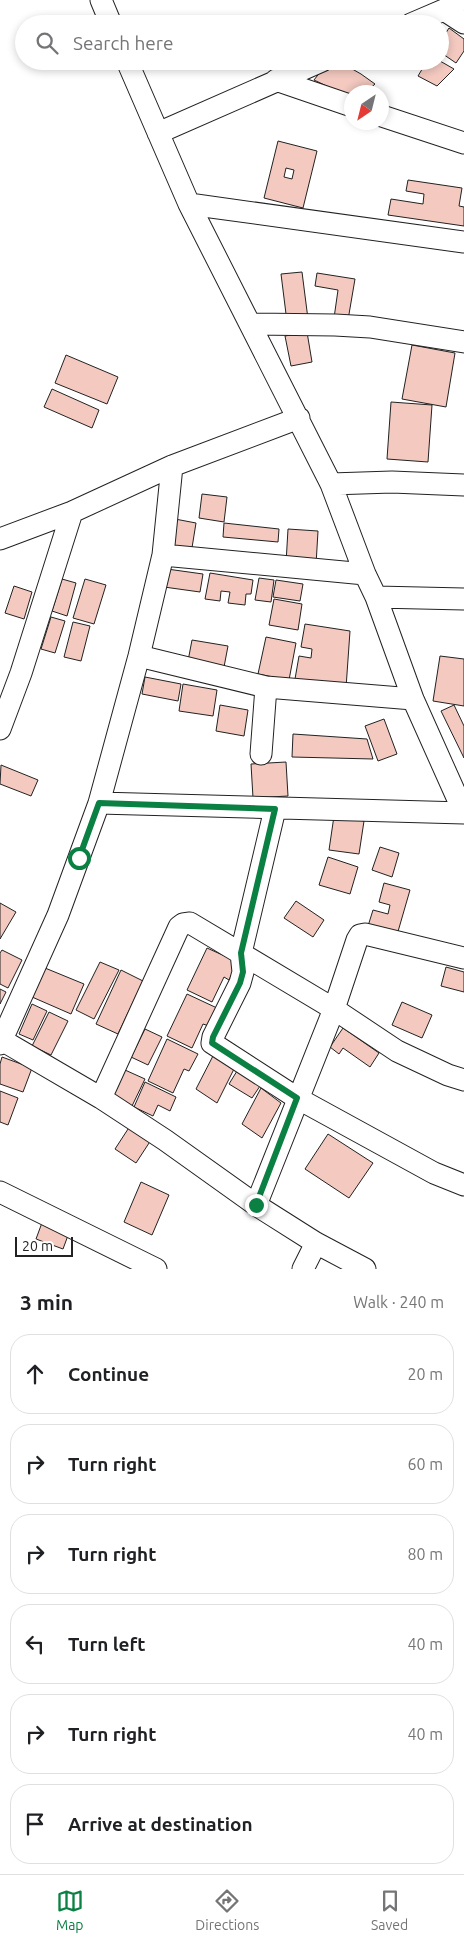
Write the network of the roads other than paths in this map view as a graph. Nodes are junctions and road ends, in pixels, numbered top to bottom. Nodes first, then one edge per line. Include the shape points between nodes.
1 (101, 0) edge
2 (452, 5) edge
3 (107, 15) edge
4 (430, 15) edge
5 (464, 23) edge
6 (131, 70) edge
7 (300, 70) edge
8 (276, 80) junction
9 (344, 103) edge
10 (389, 118) edge
11 (158, 133) junction
12 (464, 143) edge
13 (189, 204) junction
14 (464, 242) edge
15 (250, 324) junction
16 (464, 342) edge
17 (299, 418) junction
18 (172, 466) junction
19 (331, 484) junction
20 (464, 485) edge
21 (72, 512) junction
22 (0, 539) edge
23 (163, 555) junction
24 (365, 574) junction
25 (376, 597) junction
26 (464, 599) edge
27 (139, 656) junction
28 (266, 687) junction
29 (413, 699) junction
30 (0, 729) edge
31 (261, 754) dead end
32 (99, 803) junction
33 (275, 809) junction
34 (464, 813) edge
35 (241, 953) junction
36 (464, 958) edge
37 (334, 1009) junction
38 (1, 1041) edge
39 (464, 1080) edge
40 (101, 1098) junction
41 (297, 1098) junction
42 (464, 1185) edge
43 (0, 1192) edge
44 (256, 1205) junction
45 (316, 1243) junction
46 (156, 1269) edge
47 (303, 1269) edge
48 (365, 1269) edge

1 - 3 street
2 - 4 street
2 - 5 street
6 - 11 street
7 - 8 street
8 - 9 street
8 - 11 street
10 - 12 street
11 - 13 street
13 - 14 street
13 - 15 street
15 - 16 street via 370,327
15 - 17 street
17 - 18 street
17 - 19 street
18 - 21 street
18 - 23 street
19 - 20 street
19 - 24 street
21 - 22 street
21 - 30 street
23 - 24 street
23 - 27 street
24 - 25 street
25 - 26 street
25 - 29 street
27 - 28 street
27 - 32 street
28 - 29 street
28 - 31 street
29 - 34 street
32 - 33 street
32 - 38 street via 58,915
33 - 34 street
33 - 35 street
35 - 37 street
35 - 40 street via 190,924 179,927
35 - 41 street via 243,972 240,983 212,1043
36 - 37 street via 365,934 356,940
37 - 39 street via 397,1051
37 - 41 street
38 - 40 street
40 - 44 street
41 - 42 street
41 - 44 street
43 - 46 street
44 - 45 street
45 - 47 street
45 - 48 street

